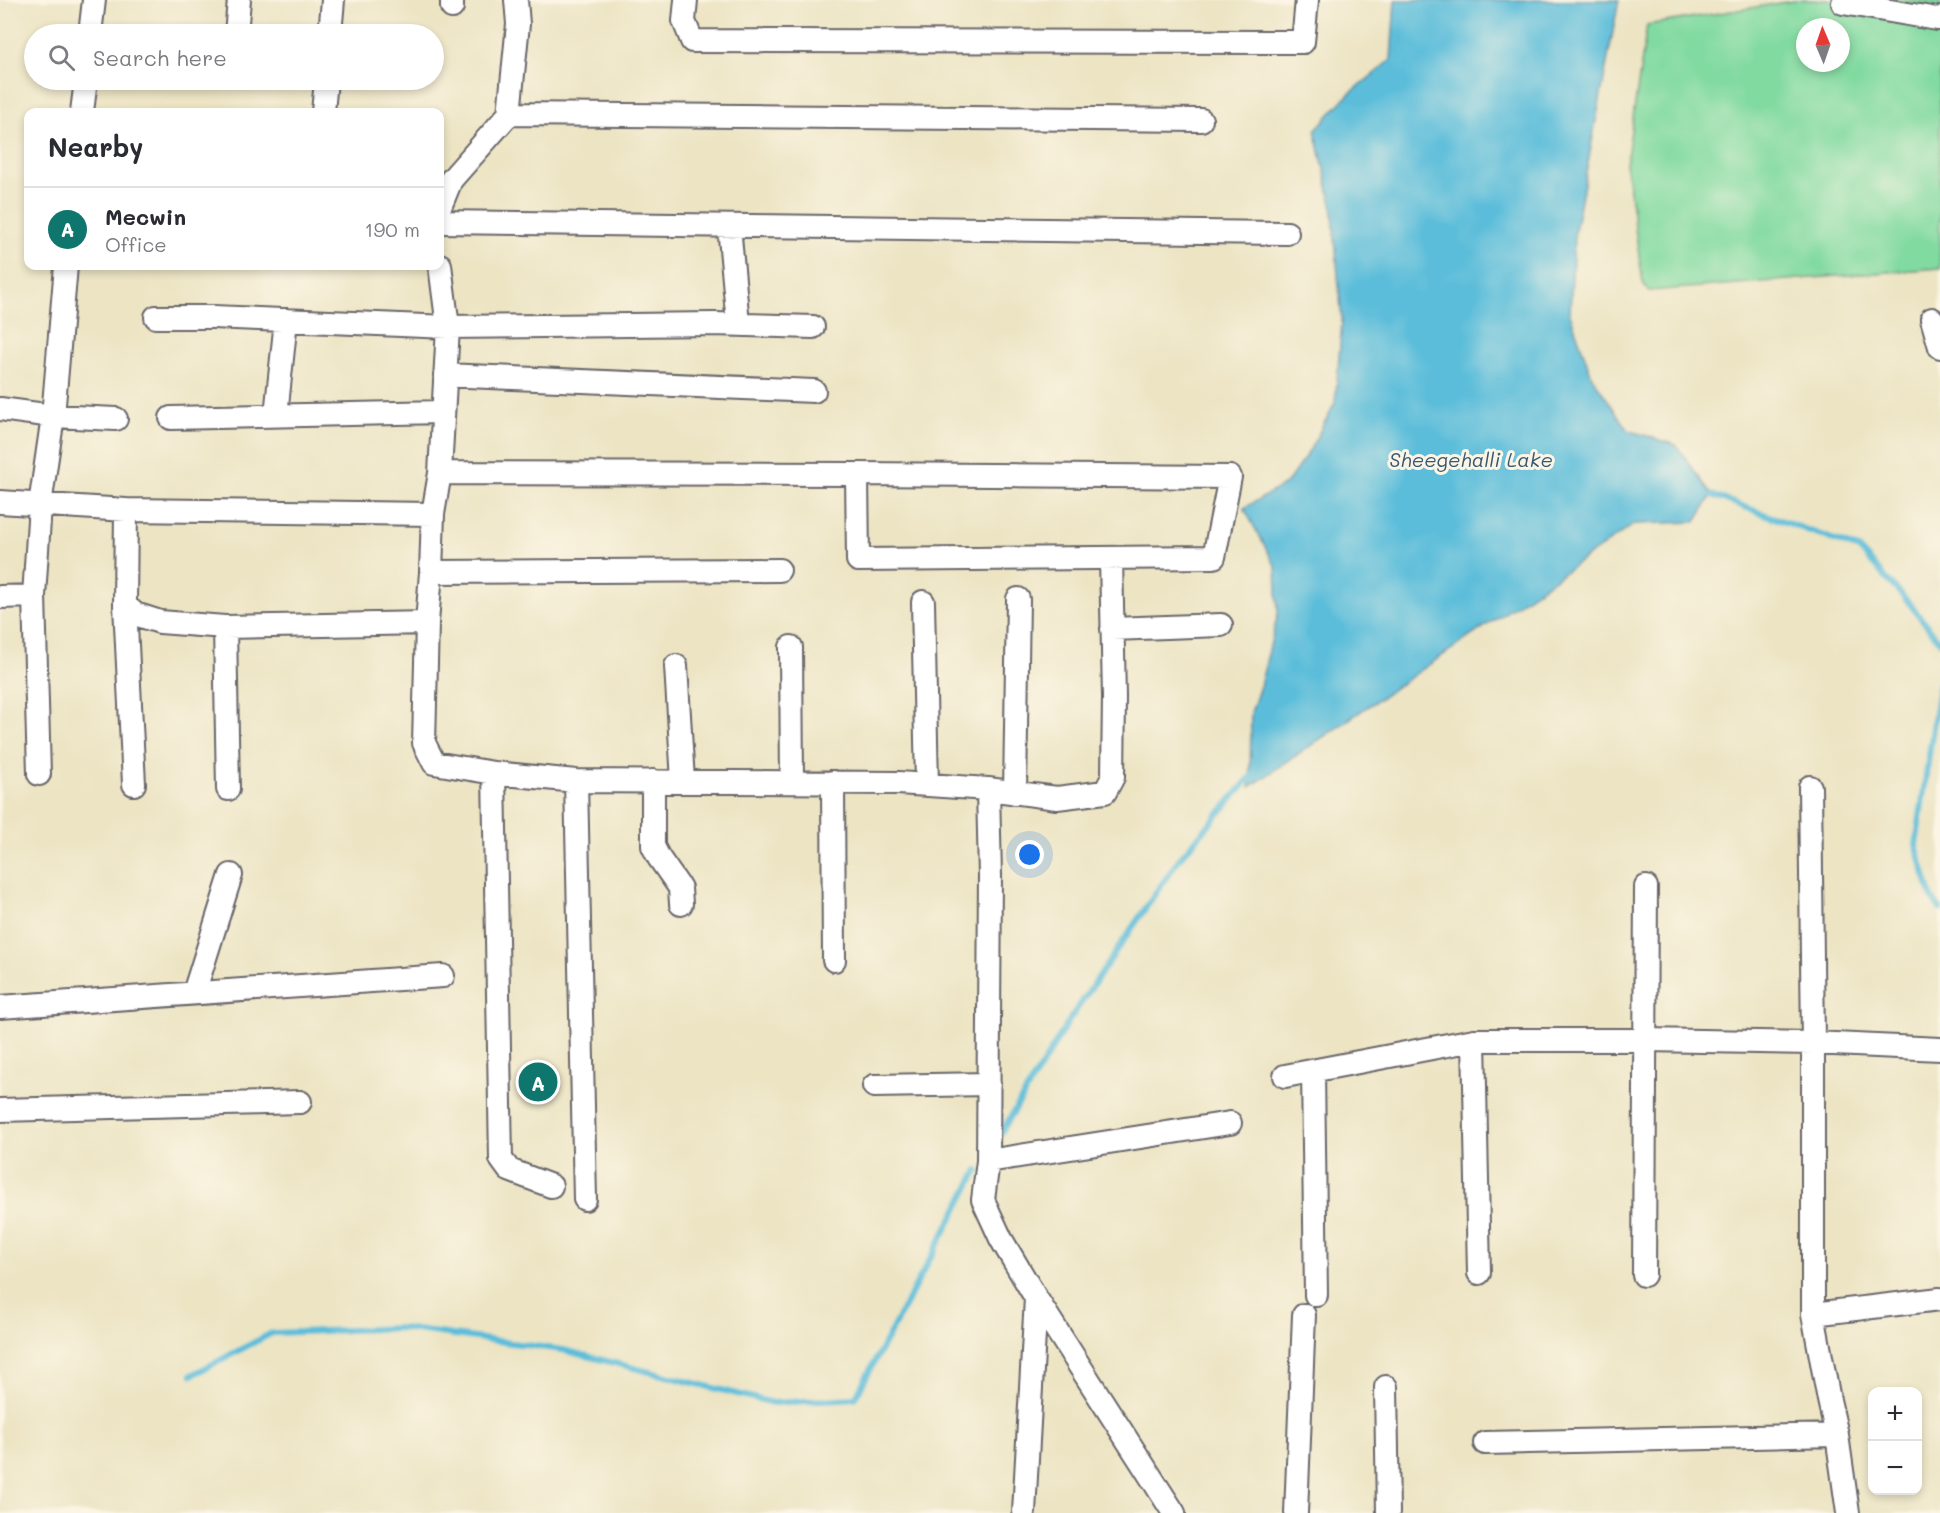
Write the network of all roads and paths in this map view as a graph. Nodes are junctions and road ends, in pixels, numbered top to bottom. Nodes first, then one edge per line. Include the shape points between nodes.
1 (94, 0) edge
2 (239, 0) edge
3 (333, 0) edge
4 (516, 0) edge
5 (686, 0) edge
6 (1307, 0) edge
7 (1843, 3) dead end
8 (1940, 18) edge
9 (91, 24) edge
10 (237, 24) edge
11 (331, 24) edge
12 (85, 90) edge
13 (325, 90) edge
14 (82, 108) edge
15 (323, 108) edge
16 (510, 114) junction
17 (1201, 120) dead end
18 (444, 197) edge
19 (444, 222) edge
20 (729, 226) junction
21 (1287, 233) dead end
22 (66, 270) edge
23 (441, 270) edge
24 (156, 317) dead end
25 (1932, 319) dead end
26 (286, 320) junction
27 (738, 324) junction
28 (448, 327) junction
29 (813, 327) dead end
30 (1940, 347) edge
31 (446, 375) junction
32 (814, 391) dead end
33 (0, 410) edge
34 (443, 412) junction
35 (276, 415) junction
36 (53, 416) junction
37 (171, 418) dead end
38 (116, 419) dead end
39 (440, 473) junction
40 (857, 474) junction
41 (0, 502) edge
42 (40, 505) junction
43 (126, 510) junction
44 (433, 514) junction
45 (1110, 558) junction
46 (779, 570) dead end
47 (431, 572) junction
48 (34, 596) junction
49 (0, 597) edge
50 (1018, 599) dead end
51 (923, 602) dead end
52 (125, 605) junction
53 (427, 623) junction
54 (1221, 625) dead end
55 (225, 627) junction
56 (1112, 629) junction
57 (791, 647) dead end
58 (676, 666) dead end
59 (494, 773) junction
60 (39, 774) dead end
61 (576, 781) junction
62 (653, 781) junction
63 (682, 781) junction
64 (792, 782) junction
65 (833, 782) junction
66 (134, 784) dead end
67 (927, 785) junction
68 (1810, 787) dead end
69 (228, 789) dead end
70 (988, 789) junction
71 (1015, 793) junction
72 (231, 875) dead end
73 (1646, 886) dead end
74 (681, 904) dead end
75 (834, 960) dead end
76 (443, 976) dead end
77 (194, 993) junction
78 (0, 1007) edge
79 (1474, 1040) junction
80 (1645, 1040) junction
81 (1813, 1043) junction
82 (1940, 1049) edge
83 (1313, 1071) junction
84 (1285, 1076) dead end
85 (989, 1084) junction
86 (874, 1086) dead end
87 (300, 1102) dead end
88 (0, 1110) edge
89 (1230, 1123) dead end
90 (988, 1161) junction
91 (551, 1186) dead end
92 (585, 1199) dead end
93 (1479, 1273) dead end
94 (1644, 1275) dead end
95 (1316, 1295) dead end
96 (1036, 1298) junction
97 (1940, 1299) edge
98 (1813, 1314) junction
99 (1304, 1315) dead end
100 (1386, 1387) dead end
101 (1838, 1435) junction
102 (1485, 1443) dead end
103 (1024, 1512) edge
104 (1174, 1513) edge
105 (1296, 1513) edge
106 (1388, 1513) edge
107 (1848, 1513) edge

1 - 9 street
2 - 10 street
3 - 11 street
4 - 16 street via 518,24
5 - 6 street via 684,21 692,41 1267,42 1303,42
7 - 8 street
12 - 14 street
13 - 15 street
16 - 17 street
16 - 18 street via 451,180
19 - 20 street
20 - 21 street
20 - 27 street
22 - 36 street
23 - 28 street
24 - 26 street
25 - 30 street
26 - 28 street
26 - 35 street
27 - 28 street
27 - 29 street
28 - 31 street
31 - 32 street
31 - 34 street
33 - 36 street
34 - 35 street
34 - 39 street
35 - 37 street
36 - 38 street
36 - 42 street
39 - 40 street
39 - 44 street
40 - 45 street via 858,560
40 - 45 street via 1230,477 1214,557
41 - 42 street
42 - 43 street
42 - 48 street
43 - 44 street
43 - 52 street
44 - 47 street
45 - 56 street
46 - 47 street
47 - 53 street
48 - 49 street
48 - 60 street
50 - 71 street
51 - 67 street
52 - 55 street via 135,614 160,622
52 - 66 street
53 - 55 street
53 - 59 street via 424,743 434,763
54 - 56 street
55 - 69 street
56 - 71 street via 1113,777 1105,792 1057,798
57 - 64 street
58 - 63 street
59 - 61 street
59 - 91 street via 501,1159 509,1170
61 - 62 street
61 - 92 street
62 - 63 street
62 - 74 street via 653,846 680,888
63 - 64 street
64 - 65 street
65 - 67 street
65 - 75 street
67 - 70 street
68 - 81 street
70 - 71 street
70 - 85 street
72 - 77 street
73 - 80 street
76 - 77 street
77 - 78 street
79 - 80 street
79 - 83 street
79 - 93 street
80 - 81 street
80 - 94 street
81 - 82 street
81 - 98 street
83 - 84 street
83 - 95 street
85 - 86 street
85 - 90 street
87 - 88 street
89 - 90 street
90 - 96 street via 983,1200
96 - 103 street
96 - 104 street
97 - 98 street
98 - 101 street
99 - 105 street
100 - 106 street
101 - 102 street
101 - 107 street

